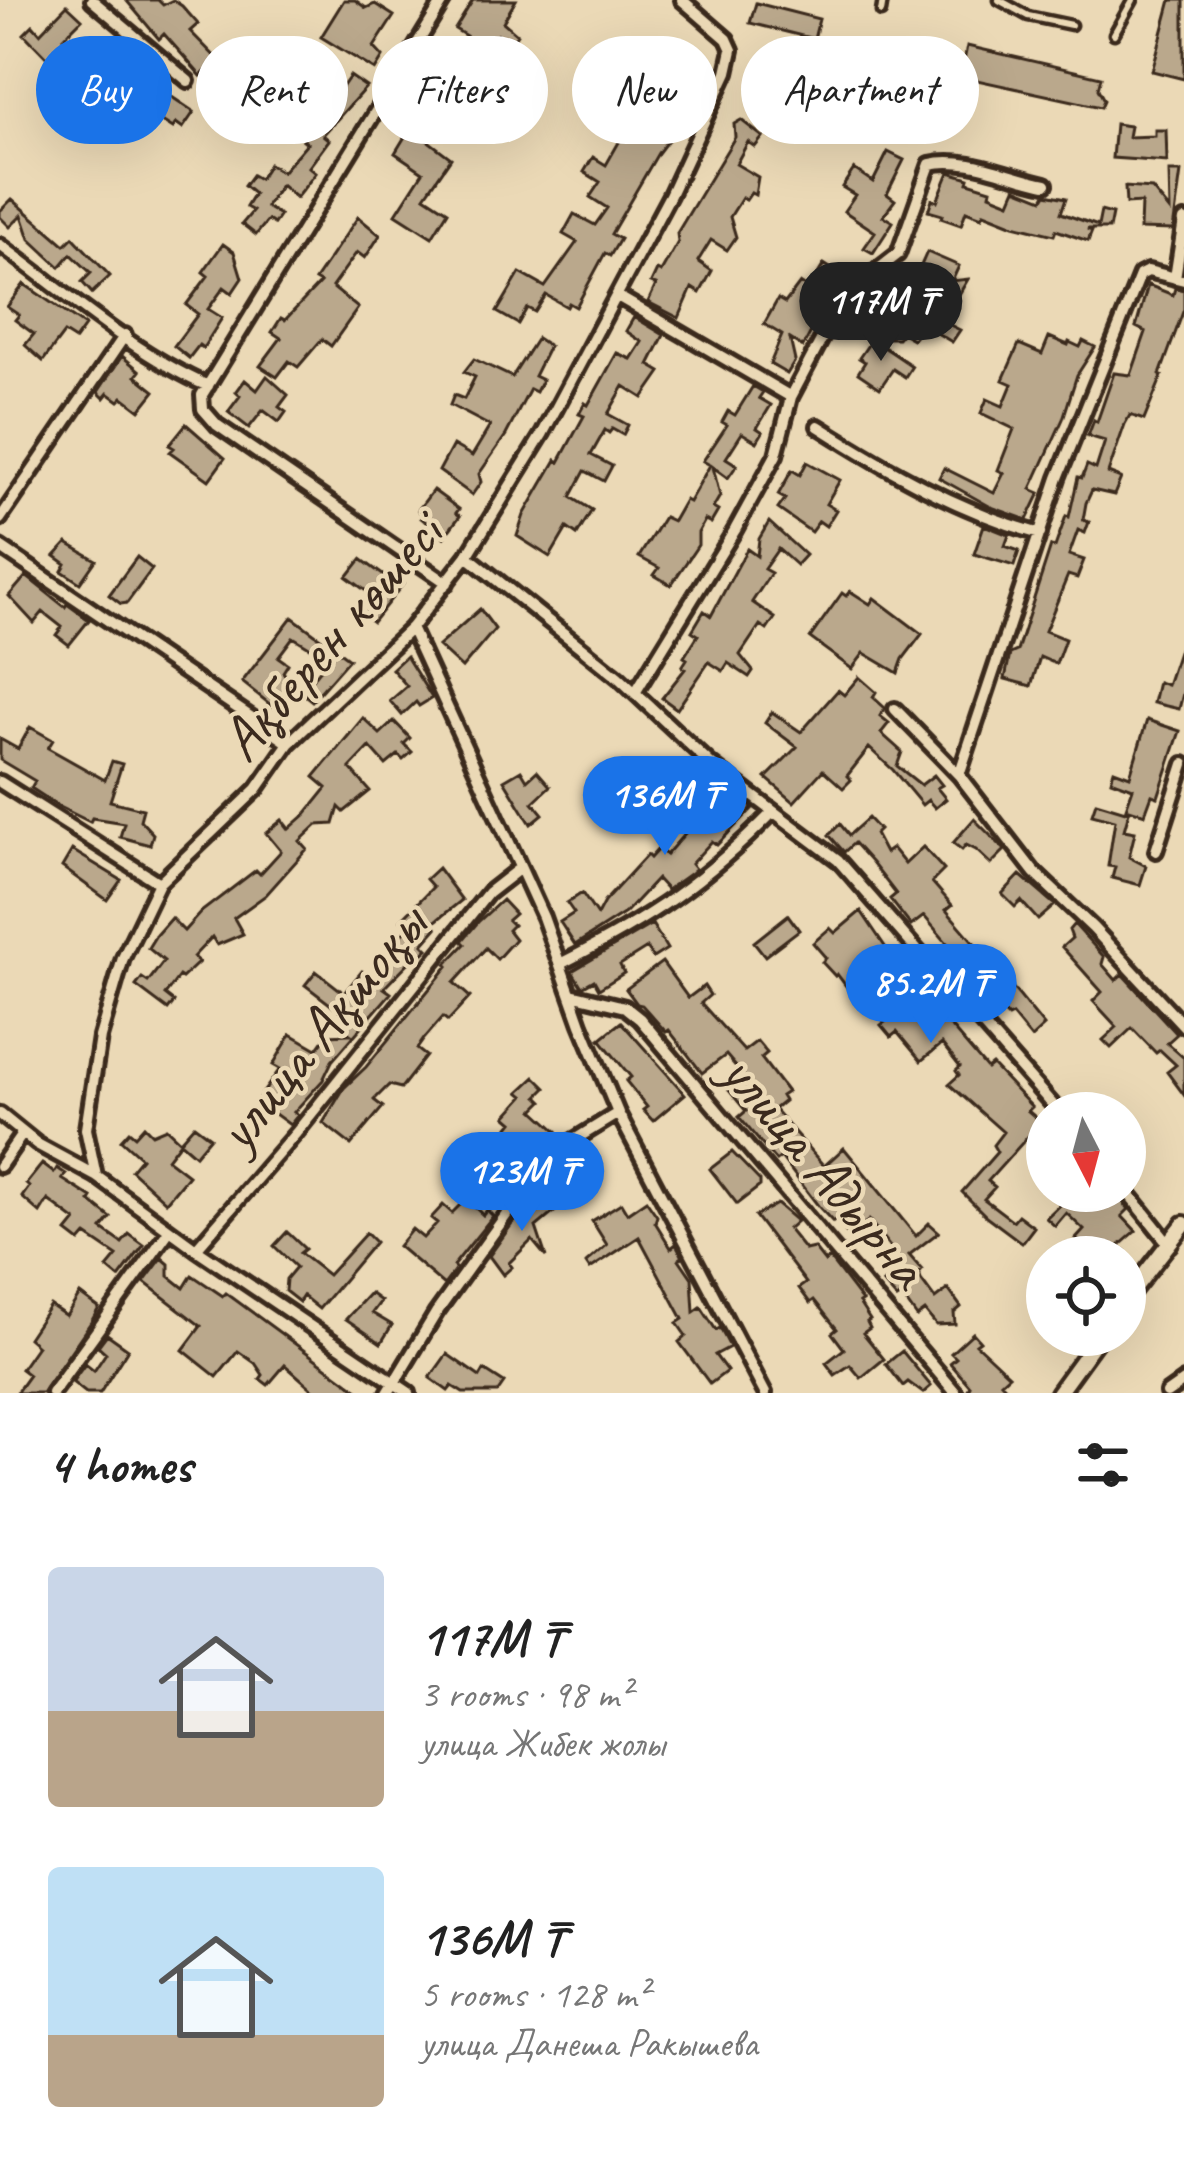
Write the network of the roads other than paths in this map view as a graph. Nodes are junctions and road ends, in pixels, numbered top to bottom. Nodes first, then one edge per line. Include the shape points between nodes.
1 (92, 0) edge
2 (444, 0) edge
3 (682, 0) edge
4 (883, 0) edge
5 (999, 0) edge
6 (1133, 0) edge
7 (881, 12) dead end
8 (1071, 25) dead end
9 (1114, 34) dead end
10 (188, 81) dead end
11 (1046, 184) dead end
12 (1184, 220) edge
13 (0, 245) edge
14 (1180, 279) edge
15 (619, 297) junction
16 (125, 335) junction
17 (208, 386) junction
18 (790, 397) junction
19 (818, 427) dead end
20 (0, 519) edge
21 (1040, 534) junction
22 (0, 547) edge
23 (467, 556) junction
24 (447, 583) junction
25 (411, 628) junction
26 (635, 693) junction
27 (895, 709) dead end
28 (289, 743) junction
29 (1184, 764) edge
30 (959, 775) junction
31 (0, 782) edge
32 (773, 812) junction
33 (1156, 851) dead end
34 (520, 868) junction
35 (159, 884) junction
36 (562, 963) junction
37 (571, 994) junction
38 (1184, 1025) edge
39 (1042, 1092) edge
40 (618, 1113) junction
41 (0, 1114) edge
42 (23, 1133) junction
43 (0, 1166) edge
44 (96, 1176) junction
45 (1144, 1212) edge
46 (1184, 1224) edge
47 (169, 1231) junction
48 (1171, 1245) junction
49 (196, 1250) junction
50 (1146, 1275) edge
51 (1085, 1356) edge
52 (1184, 1381) edge
53 (392, 1389) edge
54 (52, 1393) edge
55 (409, 1393) edge
56 (765, 1393) edge
57 (956, 1393) edge
58 (1058, 1393) edge
59 (1166, 1393) edge

1 - 10 street
2 - 17 street
3 - 15 street, Ақберен көшесі via 727,39 728,72
4 - 7 lane
5 - 8 lane
6 - 9 lane
11 - 18 street via 968,164 929,164 898,254 838,308
12 - 14 street
13 - 16 street
14 - 21 street via 1140,275
15 - 18 street
15 - 23 street, Ақберен көшесі
16 - 17 street
16 - 20 street
17 - 24 street via 203,409 217,425
18 - 26 street via 776,455
19 - 21 street via 979,513
21 - 30 street
22 - 28 street
23 - 24 street, Ақберен көшесі
23 - 26 street
24 - 25 street, Ақберен көшесі
25 - 28 street, Ақберен көшесі
25 - 34 street
26 - 32 street
27 - 30 street
28 - 35 street, Ақберен көшесі via 257,790
29 - 33 street
30 - 38 street via 1034,872
31 - 35 street
32 - 36 street via 681,896
32 - 39 street via 838,860
34 - 36 street
34 - 49 street, улица Ақшоқы via 488,892
35 - 44 street, Ақберен көшесі via 123,958 100,1037 86,1129
36 - 37 street
37 - 40 street
37 - 57 street, улица Адырна via 625,1006 640,1019
40 - 53 street via 558,1150 532,1179
40 - 56 street
41 - 42 street
42 - 43 street
42 - 44 street
44 - 47 street
45 - 48 street
46 - 48 street
47 - 49 street
47 - 54 street
48 - 50 street
49 - 53 street
51 - 58 street
52 - 59 street
53 - 55 street

